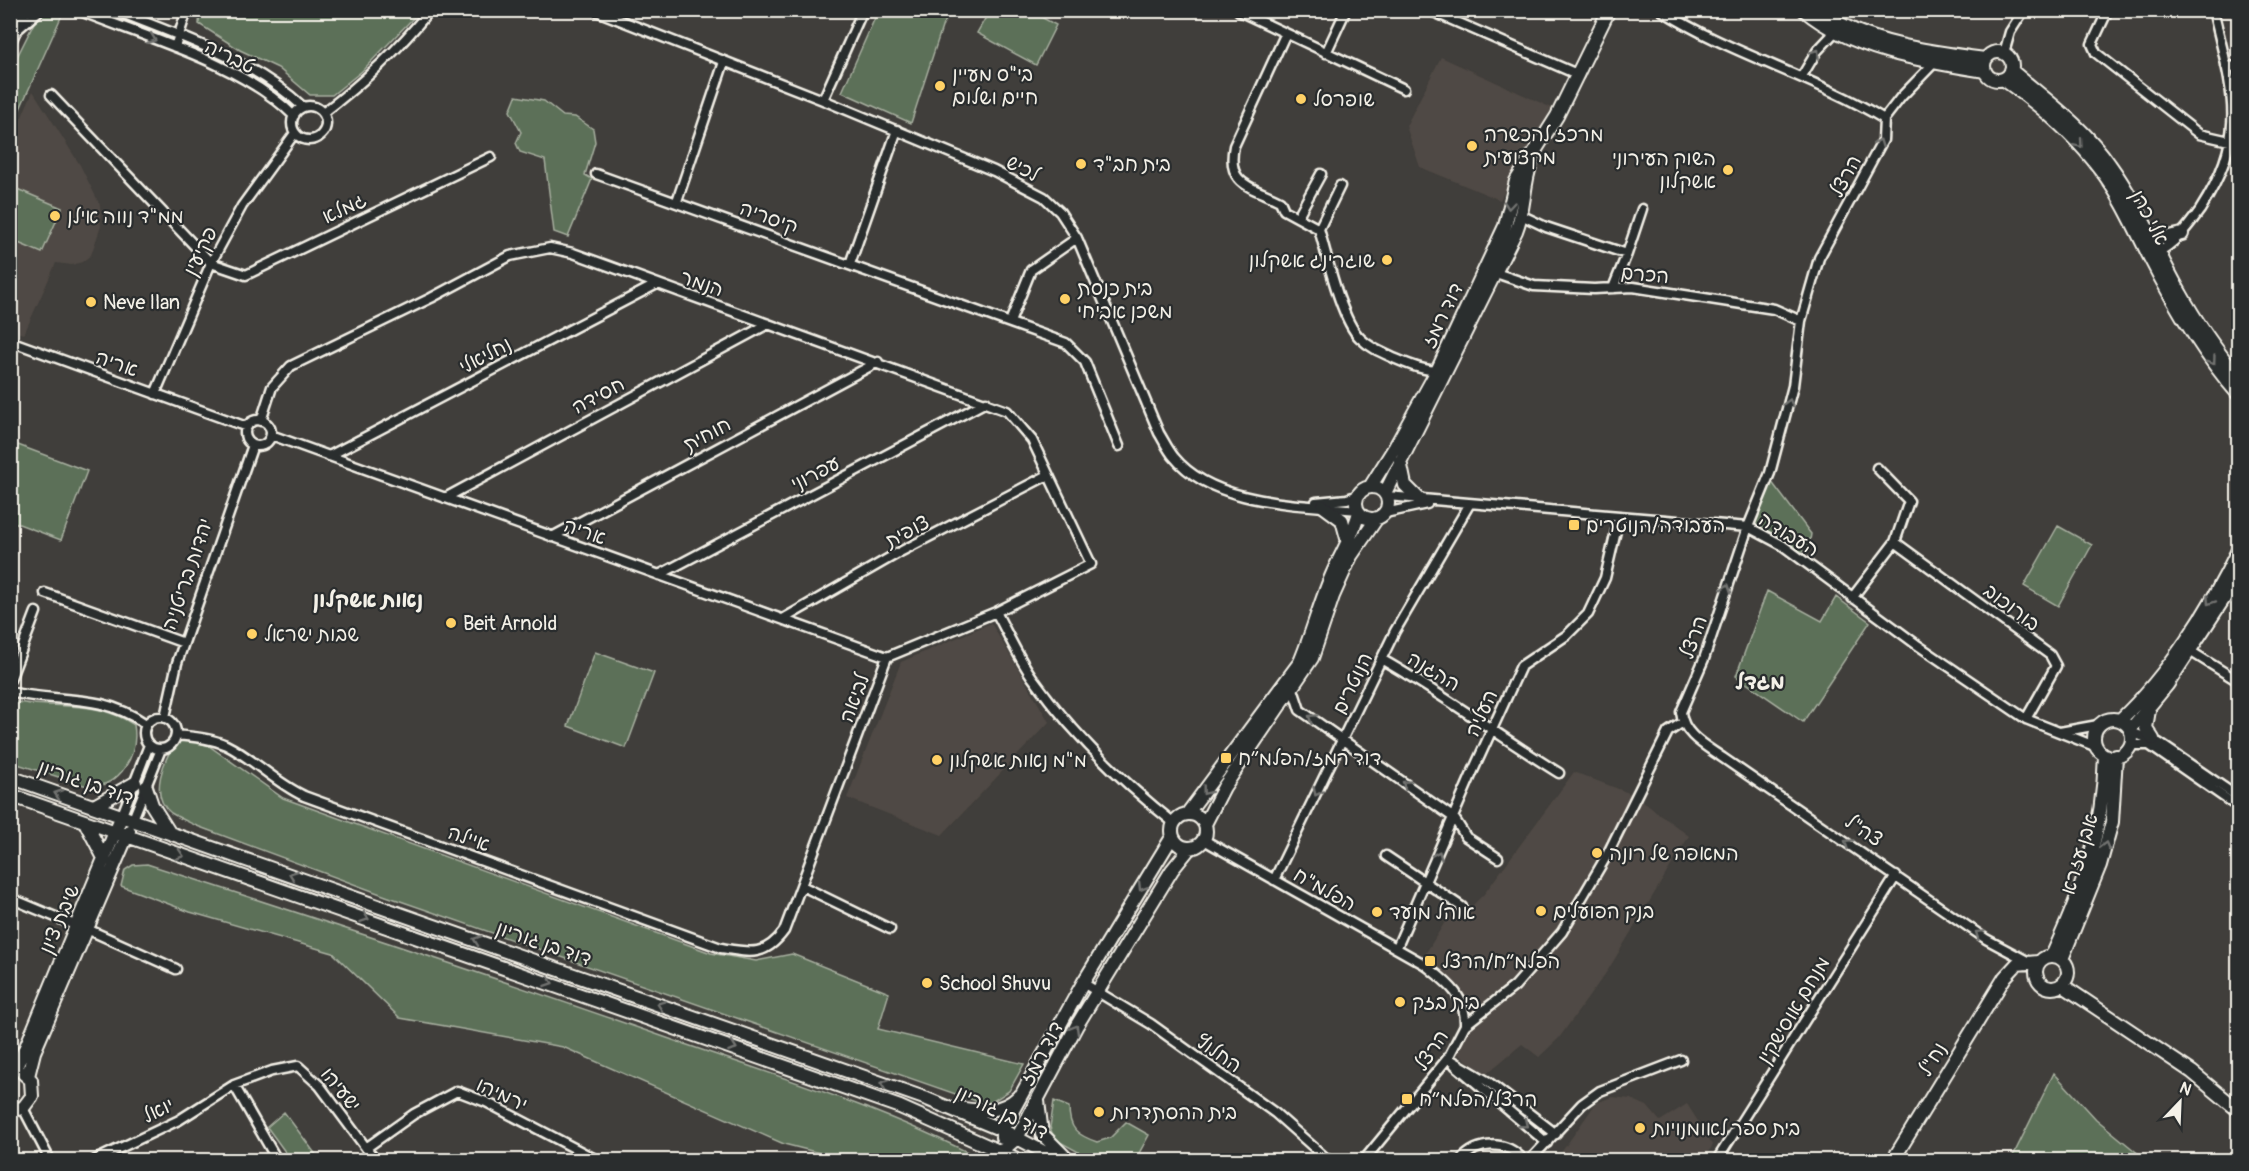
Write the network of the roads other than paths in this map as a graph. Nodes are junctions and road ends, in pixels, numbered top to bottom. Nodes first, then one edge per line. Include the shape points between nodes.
1 (24, 10) edge
2 (40, 10) edge
3 (78, 10) edge
4 (115, 10) edge
5 (187, 10) edge
6 (430, 10) edge
7 (594, 10) edge
8 (863, 10) edge
9 (1346, 10) edge
10 (1430, 10) edge
11 (1609, 10) edge
12 (1662, 10) edge
13 (1804, 10) edge
14 (1818, 10) edge
15 (2024, 10) edge
16 (2109, 10) edge
17 (2213, 10) edge
18 (1239, 12) edge
19 (1834, 33) junction
20 (1285, 35) junction
21 (13, 36) edge
22 (180, 36) junction
23 (175, 48) junction
24 (1326, 52) junction
25 (2004, 53) junction
26 (724, 62) junction
27 (1935, 62) junction
28 (1985, 65) junction
29 (2226, 66) junction
30 (2238, 67) edge
31 (2007, 74) junction
32 (1579, 75) junction
33 (1802, 76) junction
34 (1404, 89) dead end
35 (51, 95) dead end
36 (823, 100) junction
37 (303, 107) junction
38 (323, 113) junction
39 (294, 116) junction
40 (1884, 119) junction
41 (897, 130) junction
42 (295, 133) junction
43 (2237, 142) edge
44 (1534, 154) junction
45 (491, 156) dead end
46 (596, 174) dead end
47 (1321, 174) dead end
48 (1340, 186) dead end
49 (677, 201) junction
50 (1642, 209) dead end
51 (1298, 216) junction
52 (1523, 216) junction
53 (2147, 228) junction
54 (1319, 229) junction
55 (2182, 234) junction
56 (1077, 238) junction
57 (1627, 254) junction
58 (2154, 254) junction
59 (211, 263) junction
60 (850, 264) junction
61 (1491, 271) junction
62 (657, 284) junction
63 (1613, 288) junction
64 (1801, 321) junction
65 (1010, 322) junction
66 (768, 324) junction
67 (10, 341) edge
68 (878, 362) junction
69 (1442, 371) junction
70 (2238, 377) edge
71 (156, 394) junction
72 (2238, 394) edge
73 (986, 402) junction
74 (261, 420) junction
75 (247, 427) junction
76 (271, 435) junction
77 (253, 446) junction
78 (1119, 446) dead end
79 (329, 456) junction
80 (1400, 458) junction
81 (1877, 468) dead end
82 (1048, 476) junction
83 (1370, 487) junction
84 (1386, 494) junction
85 (1359, 495) junction
86 (445, 498) junction
87 (1420, 500) junction
88 (1292, 503) junction
89 (1454, 503) junction
90 (1469, 505) junction
91 (1323, 506) junction
92 (1359, 511) junction
93 (1381, 516) junction
94 (1619, 518) junction
95 (1748, 527) junction
96 (552, 537) junction
97 (1348, 542) junction
98 (1895, 542) junction
99 (2238, 550) edge
100 (1091, 564) joint
101 (659, 575) junction
102 (2238, 577) edge
103 (45, 593) dead end
104 (1852, 598) junction
105 (36, 612) dead end
106 (996, 612) junction
107 (783, 620) junction
108 (184, 643) junction
109 (2190, 651) junction
110 (887, 657) junction
111 (1382, 659) junction
112 (10, 680) edge
113 (2238, 681) edge
114 (1293, 689) junction
115 (10, 692) edge
116 (2152, 704) junction
117 (165, 717) junction
118 (2026, 719) junction
119 (2120, 720) junction
120 (1683, 722) junction
121 (146, 724) junction
122 (2098, 725) junction
123 (1491, 730) junction
124 (2057, 733) junction
125 (176, 735) junction
126 (2130, 736) junction
127 (2153, 739) junction
128 (1343, 740) junction
129 (149, 745) junction
130 (160, 749) junction
131 (2106, 753) junction
132 (1559, 773) dead end
133 (10, 777) edge
134 (141, 785) junction
135 (10, 795) edge
136 (2238, 797) edge
137 (94, 806) junction
138 (2238, 807) edge
139 (1187, 814) junction
140 (128, 817) junction
141 (1454, 818) junction
142 (86, 822) junction
143 (1174, 823) junction
144 (1205, 824) junction
145 (169, 832) junction
146 (121, 834) junction
147 (1172, 837) junction
148 (1204, 840) junction
149 (149, 845) junction
150 (1189, 849) junction
151 (1386, 856) dead end
152 (1498, 858) dead end
153 (111, 859) junction
154 (1896, 876) junction
155 (1274, 880) junction
156 (1426, 881) junction
157 (802, 886) junction
158 (10, 898) edge
159 (1462, 907) dead end
160 (82, 928) junction
161 (891, 929) dead end
162 (1397, 947) junction
163 (761, 951) joint
164 (2057, 957) junction
165 (2034, 962) junction
166 (176, 969) dead end
167 (2036, 975) junction
168 (2005, 977) junction
169 (1083, 983) junction
170 (2062, 985) junction
171 (1098, 992) junction
172 (1465, 1025) junction
173 (1448, 1058) junction
174 (1681, 1060) dead end
175 (12, 1070) edge
176 (28, 1076) junction
177 (234, 1085) junction
178 (1026, 1087) junction
179 (1038, 1100) junction
180 (939, 1104) junction
181 (17, 1109) edge
182 (2238, 1110) edge
183 (1002, 1131) junction
184 (1556, 1134) junction
185 (1017, 1137) junction
186 (1547, 1143) junction
187 (366, 1148) junction
188 (1002, 1151) junction
189 (50, 1161) edge
190 (95, 1161) edge
191 (277, 1161) edge
192 (375, 1161) edge
193 (597, 1161) edge
194 (1020, 1161) edge
195 (1059, 1161) edge
196 (1068, 1161) edge
197 (1328, 1161) edge
198 (1364, 1161) edge
199 (1461, 1161) edge
200 (1523, 1161) edge
201 (1530, 1161) edge
202 (1717, 1161) edge
203 (1893, 1161) edge

1 - 21 street
2 - 21 street
3 -> 23 street, טבריה
4 - 22 street, טבריה
5 - 22 street
6 - 38 street via 366,79
7 - 26 street, לכיש
8 - 36 street
9 - 24 street
10 - 32 street
11 - 32 street, דוד רמז
12 - 33 street via 1736,49
13 - 19 street
14 - 28 street via 1847,28
15 - 25 street via 2010,32
16 - 43 street via 2092,44 2096,53 2199,134
17 - 29 street
18 - 20 street
19 - 27 street via 1870,47
33 -> 19 street via 1816,51
20 - 24 street
20 - 51 street via 1234,146 1230,164 1245,184 1280,201 1284,210
22 - 23 street
22 - 37 street, טבריה via 260,75
23 - 39 street, טבריה via 266,92
24 - 34 street
25 - 28 street via 1994,52
25 - 31 street via 2010,58
26 - 36 street, לכיש
26 - 49 street
27 - 28 street
27 - 40 street, הרצל
28 - 31 street via 1995,79
29 - 30 street
29 - 43 street via 2237,105
31 - 53 street, אלי כהן via 2083,130 2110,165
31 -> 58 street, אלי כהן via 2077,140 2101,170
32 - 44 street, דוד רמז
33 - 40 street
35 - 59 street
36 - 41 street, לכיש
37 - 38 street via 315,107
37 - 39 street
38 - 42 street via 327,123 319,137 309,140
39 - 42 street
64 -> 40 street, הרצל via 1819,258 1883,140
41 - 56 street, לכיש via 1039,194 1060,212
41 - 60 street
42 - 59 street, פקיעין via 242,206
43 - 55 street via 2216,186
44 - 52 street, דוד רמז via 1523,190
44 -> 61 street, דוד רמז via 1512,189
45 - 59 street, גמלא via 246,275
46 - 49 street, קיסריה
47 - 51 street
48 - 54 street
49 - 60 street, קיסריה
50 - 57 street
51 - 54 street
52 - 57 street
52 - 61 street, דוד רמז
53 - 55 street via 2163,238
53 - 58 street, אלי כהן
54 - 69 street via 1343,305 1358,337 1399,360
55 - 58 street
56 - 65 street via 1031,270
56 - 88 street, לכיש via 1159,434 1174,458 1197,477 1228,492
57 - 63 street
58 - 70 street, אלי כהן
58 -> 72 street, אלי כהן via 2202,347
59 - 71 street, פקיעין
60 - 65 street, קיסריה
61 - 63 street, הכרם via 1534,286
61 - 69 street, דוד רמז
62 - 66 street, הנמר
62 - 74 street, הנמר via 550,248 510,256 291,366 272,387
62 - 79 street, נחליאלי
63 - 64 street, הכרם via 1633,287 1753,305
95 -> 64 street, הרצל via 1770,473 1793,386
65 - 78 street, קיסריה via 1077,351
66 - 68 street, הנמר
66 - 86 street, חסידה
67 - 71 street, אריה
68 - 73 street, הנמר
68 - 96 street, חוחית
69 - 80 street, דוד רמז
69 - 83 street, דוד רמז
71 - 75 street, אריה
73 - 82 street, הנמר via 1006,411 1021,425
73 - 101 street, עפרוני
74 - 75 street
74 - 76 street via 270,427
75 - 77 street via 247,440
76 - 77 street via 265,445
76 - 79 street, אריה
77 - 108 street, יהדות בריטניה
79 - 86 street, אריה
80 - 84 street, דוד רמז
80 - 87 street via 1405,485
81 - 98 street via 1909,501
82 - 100 street, הנמר
82 - 107 street, צופית via 898,554
83 - 84 street
83 - 85 street
84 - 87 street, העבודה
84 - 93 street via 1388,504
85 - 88 street, לכיש
85 - 92 street
86 - 96 street, אריה
87 - 89 street, העבודה
88 - 91 street, לכיש
89 - 90 street, העבודה
89 - 93 street, העבודה via 1417,504
90 - 94 street, העבודה
90 - 111 street, הנוטרים
91 - 92 street, לכיש
91 - 97 street via 1342,520
92 - 93 street via 1368,519
92 - 97 street
93 - 114 street via 1351,556 1318,644
94 - 95 street, העבודה
94 - 123 street, העליה via 1605,578 1588,614 1567,635 1521,666
95 - 104 street, העבודה via 1782,545
120 -> 95 street, הרצל via 1681,712 1704,659
96 - 101 street, אריה
97 -> 139 street via 1300,662
98 - 104 street
98 - 118 street, בורוכוב via 2050,655 2056,666
99 -> 119 street via 2225,579 2181,645 2139,702
100 - 106 street, לביאה
101 - 107 street, אריה
102 - 109 street
103 - 108 street
104 - 118 street, העבודה
105 - 112 street
106 - 110 street, לביאה
106 - 143 street via 1031,675 1058,711 1141,796
107 - 110 street, אריה
108 - 117 street, יהדות בריטניה
109 - 113 street
109 - 116 street
110 - 157 street, לביאה
111 - 123 street, ההגנה
111 - 128 street, הנוטרים
128 -> 114 street via 1300,711
114 - 144 street via 1224,787
115 - 121 street via 88,700 123,711
116 - 126 street
116 - 127 street via 2146,721
117 - 121 street
117 - 125 street via 173,723
118 - 124 street, העבודה
119 - 122 street via 2109,719
119 - 126 street
154 -> 120 street, צה"ל via 1697,740
120 - 172 street, הרצל via 1668,732 1607,855 1562,932 1515,986
121 - 129 street via 144,735
122 - 124 street
122 - 131 street, אבן עזרא via 2094,736
123 - 132 street, ההגנה
123 - 141 street, העליה
124 - 131 street, העבודה
125 - 130 street via 171,745
125 - 163 street, איילה via 227,746 284,787 326,804 721,948
126 - 127 street
126 - 131 street
126 - 138 street
127 - 136 street
141 -> 128 street
128 -> 155 street, הנוטרים
129 - 130 street
129 - 134 street
130 - 134 street
131 - 164 street, אבן עזרא via 2100,824
137 -> 133 street, דוד בן גוריון
134 - 137 street
134 - 140 street
134 - 145 street
135 - 142 street, דוד בן גוריון
137 - 140 street, דוד בן גוריון
139 - 143 street
139 - 144 street via 1198,816
140 - 145 street, דוד בן גוריון
140 - 146 street
141 - 152 street via 1466,837
156 -> 141 street, העליה
142 - 146 street, דוד בן גוריון
142 - 153 street
143 - 147 street
144 - 148 street
180 -> 145 street, דוד בן גוריון
146 - 149 street, דוד בן גוריון
146 - 153 street, שיבת ציון
147 - 150 street via 1179,846
147 -> 169 street, דוד רמז
148 - 150 street
148 - 155 street, הפלמ"ח
149 - 153 street via 136,846
149 -> 188 street, דוד בן גוריון via 900,1107
150 - 171 street, דוד רמז via 1172,870
151 - 156 street
153 - 160 street, שיבת ציון
165 -> 154 street, צה"ל via 1986,939
154 - 202 street, מנחם אוסישקין
155 - 162 street, הפלמ"ח
156 - 159 street
156 - 162 street, העליה
157 - 161 street
157 - 163 street, לביאה via 784,931 775,944
158 - 160 street
160 - 166 street
160 - 175 street, שיבת ציון
160 - 176 street, שיבת ציון
162 - 172 street, הפלמ"ח via 1452,987 1466,1008
164 - 165 street
164 - 170 street via 2068,972
165 - 167 street
165 - 168 street, נח"ל via 2017,964
167 - 168 street via 2019,973
167 - 170 street via 2040,984 2049,988
168 - 203 street, נח"ל
169 - 171 street, החלוץ
169 - 178 street, דוד רמז
170 - 182 street via 2192,1072
179 -> 171 street, דוד רמז
171 - 197 street, החלוץ via 1151,1024 1275,1113
172 - 173 street, הרצל
173 - 184 street via 1487,1081
173 -> 186 street
173 - 198 street, הרצל
174 - 184 street via 1600,1091 1582,1104
175 - 176 street
176 - 181 street, שיבת ציון via 32,1096
177 - 187 street, ישעיהו via 298,1066 320,1086
177 - 190 street, יואל via 179,1119
177 - 191 street
178 - 180 street via 1015,1100 996,1109 968,1110
178 - 183 street, דוד רמז
179 - 185 street, דוד רמז
179 - 196 street via 1042,1134
180 - 183 street, דוד בן גוריון
181 - 189 street
183 - 185 street, דוד בן גוריון
183 - 188 street, דוד רמז
184 - 186 street
185 - 188 street, דוד רמז
185 - 195 street, דוד בן גוריון
186 - 201 street
187 - 192 street, ישעיהו
187 - 193 street, ירמיהו via 414,1114 457,1092 486,1102
188 - 194 street, דוד בן גוריון
199 - 200 street via 1479,1147 1493,1145 1506,1147

